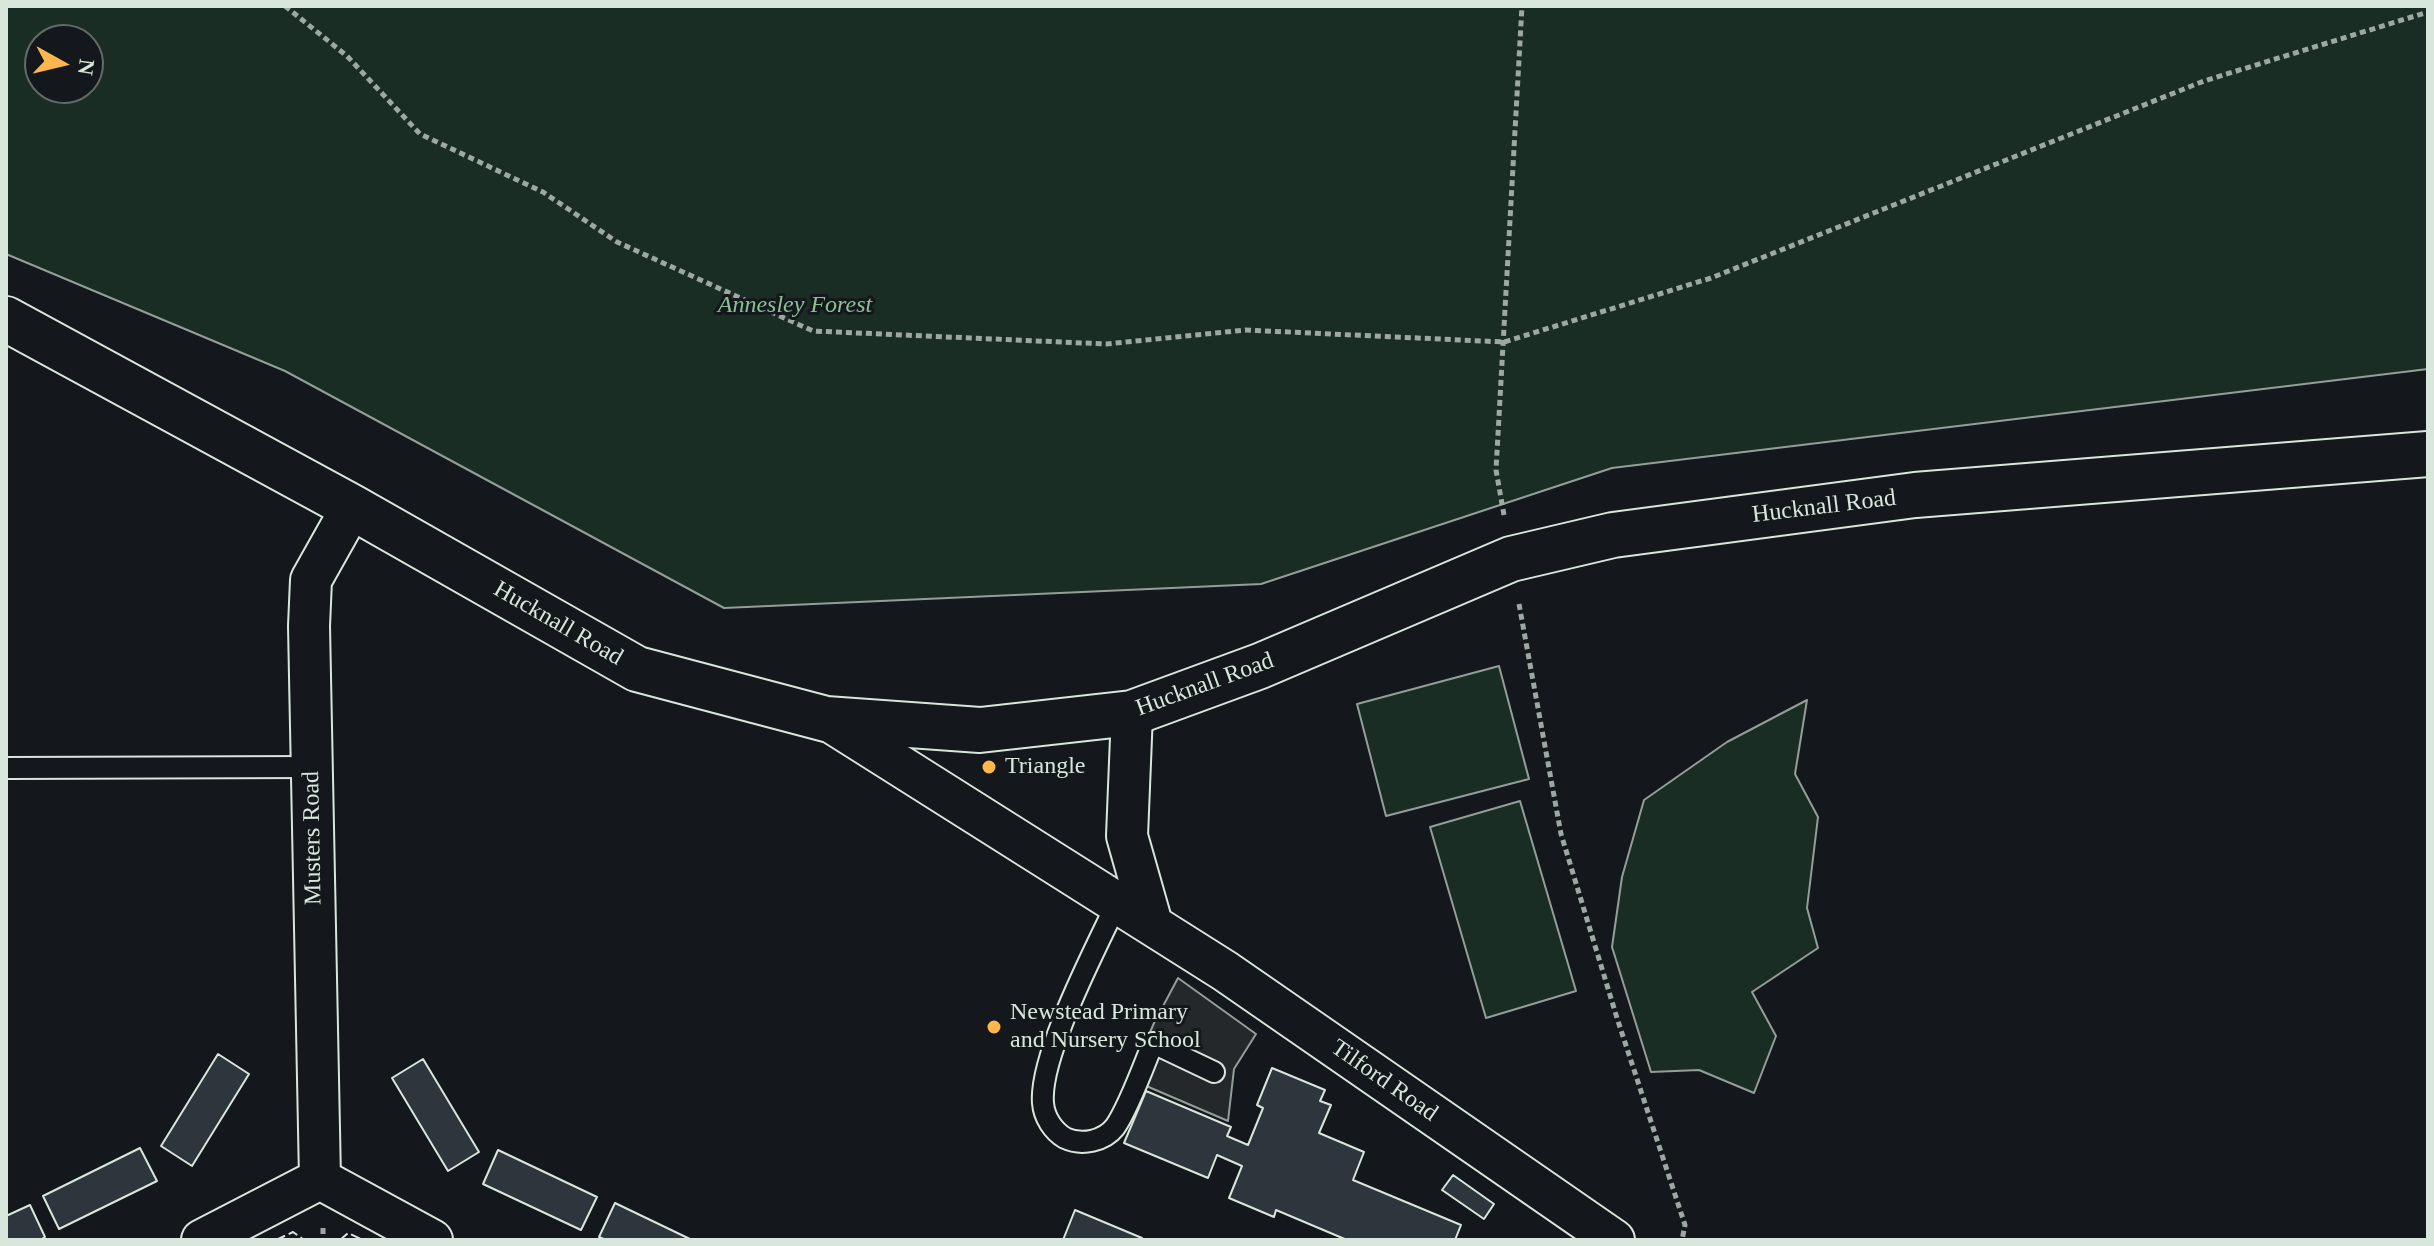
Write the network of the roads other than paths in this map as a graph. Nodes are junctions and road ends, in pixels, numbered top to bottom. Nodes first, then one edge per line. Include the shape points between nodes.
1 (6, 319) edge
2 (2428, 454) edge
3 (352, 507) junction
4 (1132, 713) junction
5 (826, 719) junction
6 (312, 767) junction
7 (6, 768) edge
8 (1117, 903) junction
9 (1152, 924) junction
10 (1214, 1072) dead end
11 (320, 1179) junction
12 (202, 1240) edge
13 (432, 1240) edge
14 (1614, 1240) edge

1 - 3 street, Hucknall Road
2 - 4 street, Hucknall Road via 1915,495 1613,535 1511,559 1260,666
3 - 5 street, Hucknall Road via 637,669
3 - 6 street, Musters Road via 311,580
4 - 5 street, Hucknall Road via 980,730
4 - 9 street via 1127,836
5 - 8 street, Tilford Road
6 - 7 lane
6 - 11 street, Musters Road
8 - 9 street, Tilford Road
8 - 10 lane via 1049,1064 1042,1102 1048,1122 1065,1138 1085,1143 1105,1137 1116,1126 1153,1043
9 - 14 street, Tilford Road
11 - 12 street
11 - 13 street

